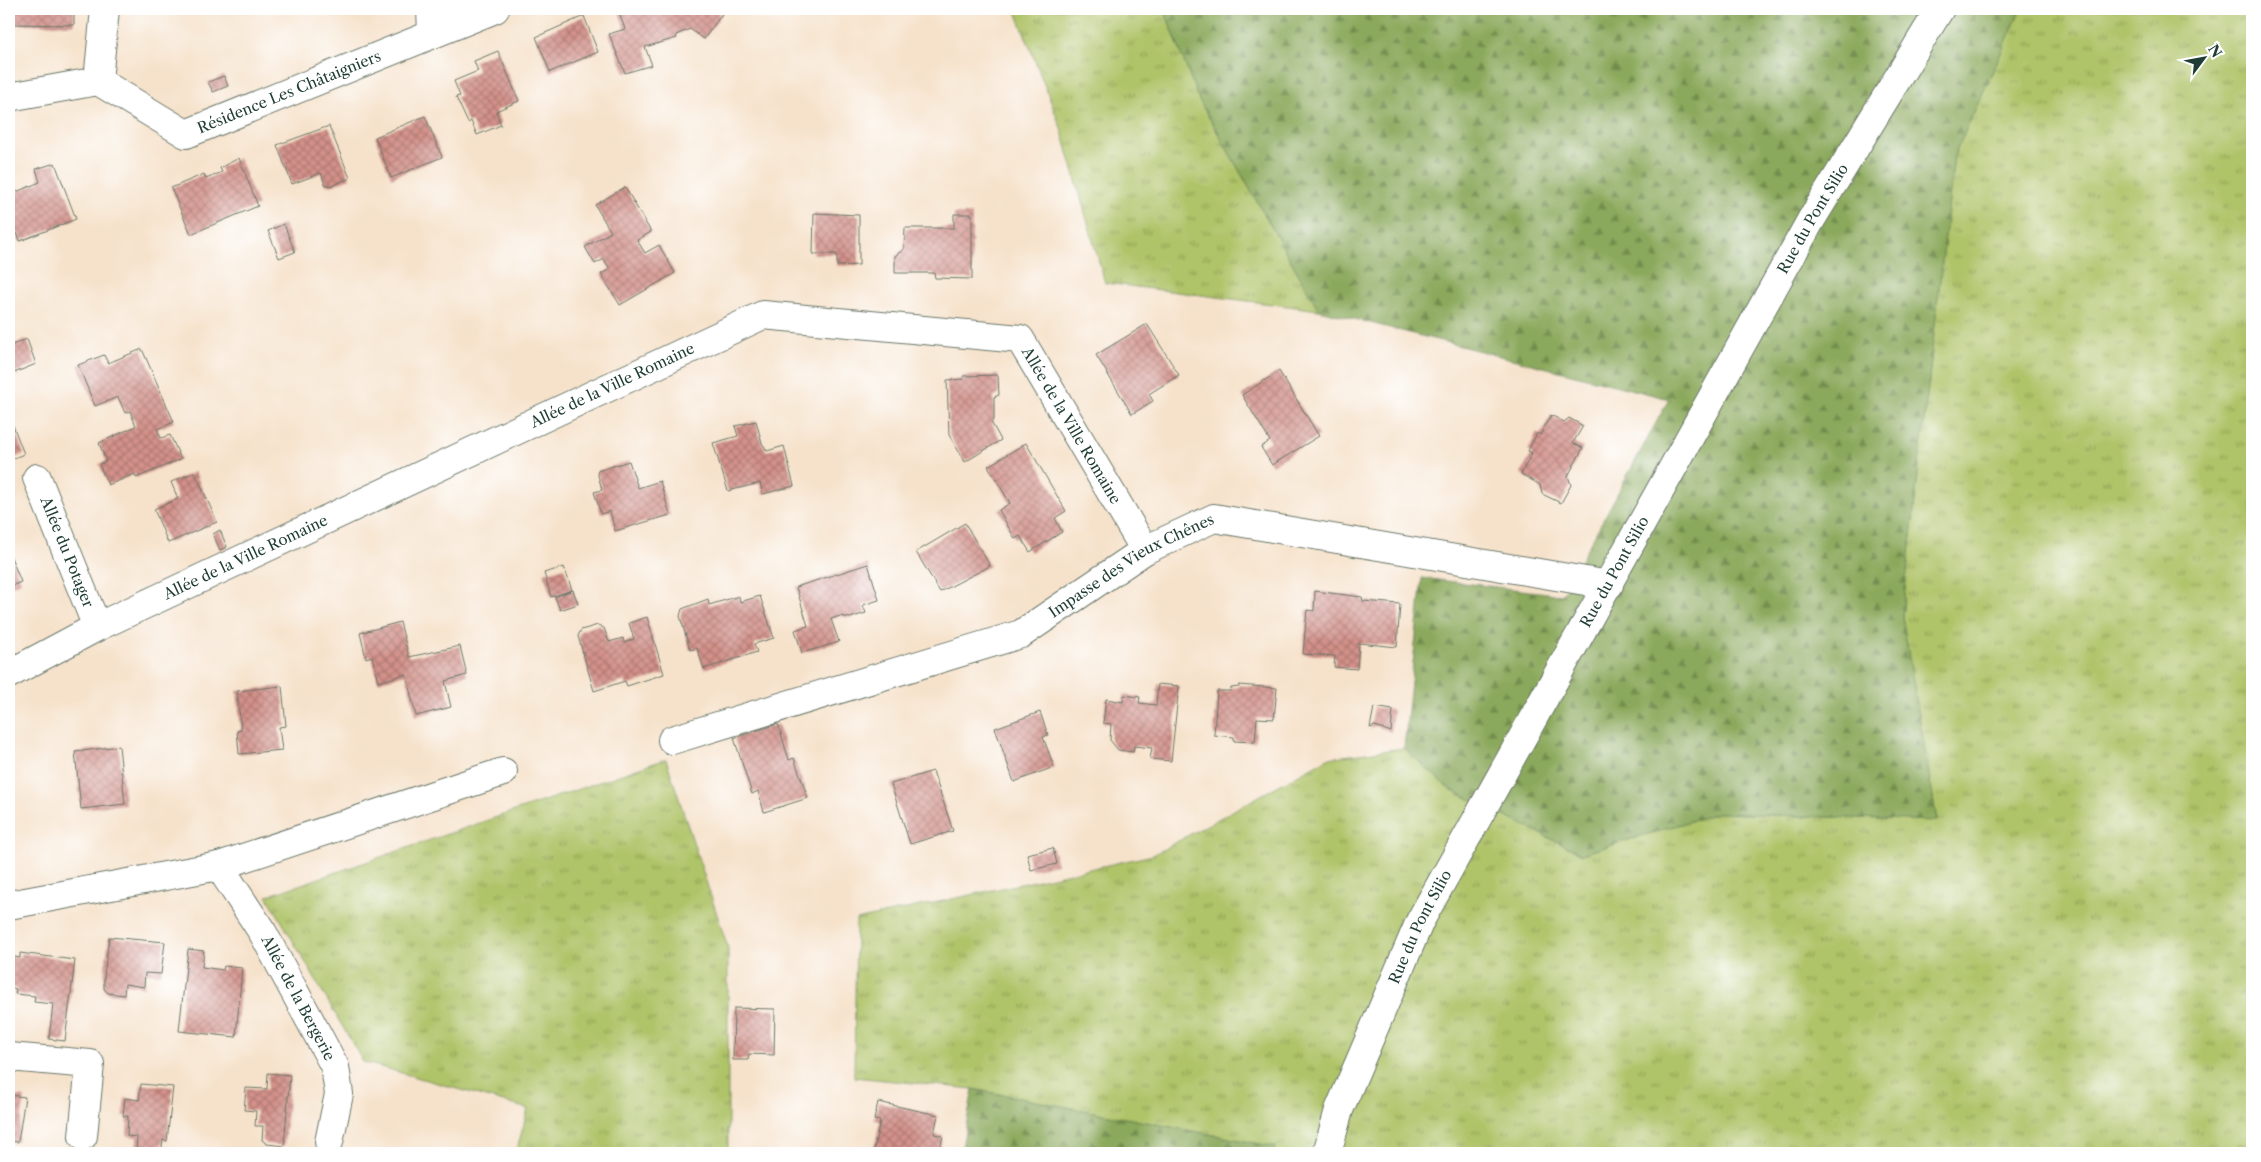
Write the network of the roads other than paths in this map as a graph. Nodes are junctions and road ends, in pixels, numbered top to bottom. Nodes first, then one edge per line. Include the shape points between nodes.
1 (105, 9) edge
2 (494, 9) edge
3 (1940, 9) edge
4 (431, 21) edge
5 (98, 81) junction
6 (9, 98) edge
7 (37, 478) dead end
8 (1146, 550) junction
9 (1609, 585) junction
10 (97, 627) junction
11 (9, 674) edge
12 (672, 740) dead end
13 (503, 772) dead end
14 (219, 866) junction
15 (9, 905) edge
16 (9, 1056) edge
17 (83, 1136) dead end
18 (329, 1142) dead end
19 (1327, 1153) edge

1 - 5 street
2 - 4 street, Résidence Les Châtaigniers
3 - 9 street, Rue du Pont Silio via 1811,220
4 - 5 street, Résidence Les Châtaigniers via 186,134
5 - 6 street
7 - 10 street, Allée du Potager
8 - 9 street, Impasse des Vieux Chênes via 1214,518
8 - 10 street, Allée de la Ville Romaine via 1020,339 763,315
8 - 12 street, Impasse des Vieux Chênes via 1021,634
9 - 19 street, Rue du Pont Silio via 1420,922 1339,1110
10 - 11 street, Allée de la Ville Romaine
13 - 14 street
14 - 15 street
14 - 18 street, Allée de la Bergerie via 263,933 335,1067 340,1094
16 - 17 street via 90,1064

